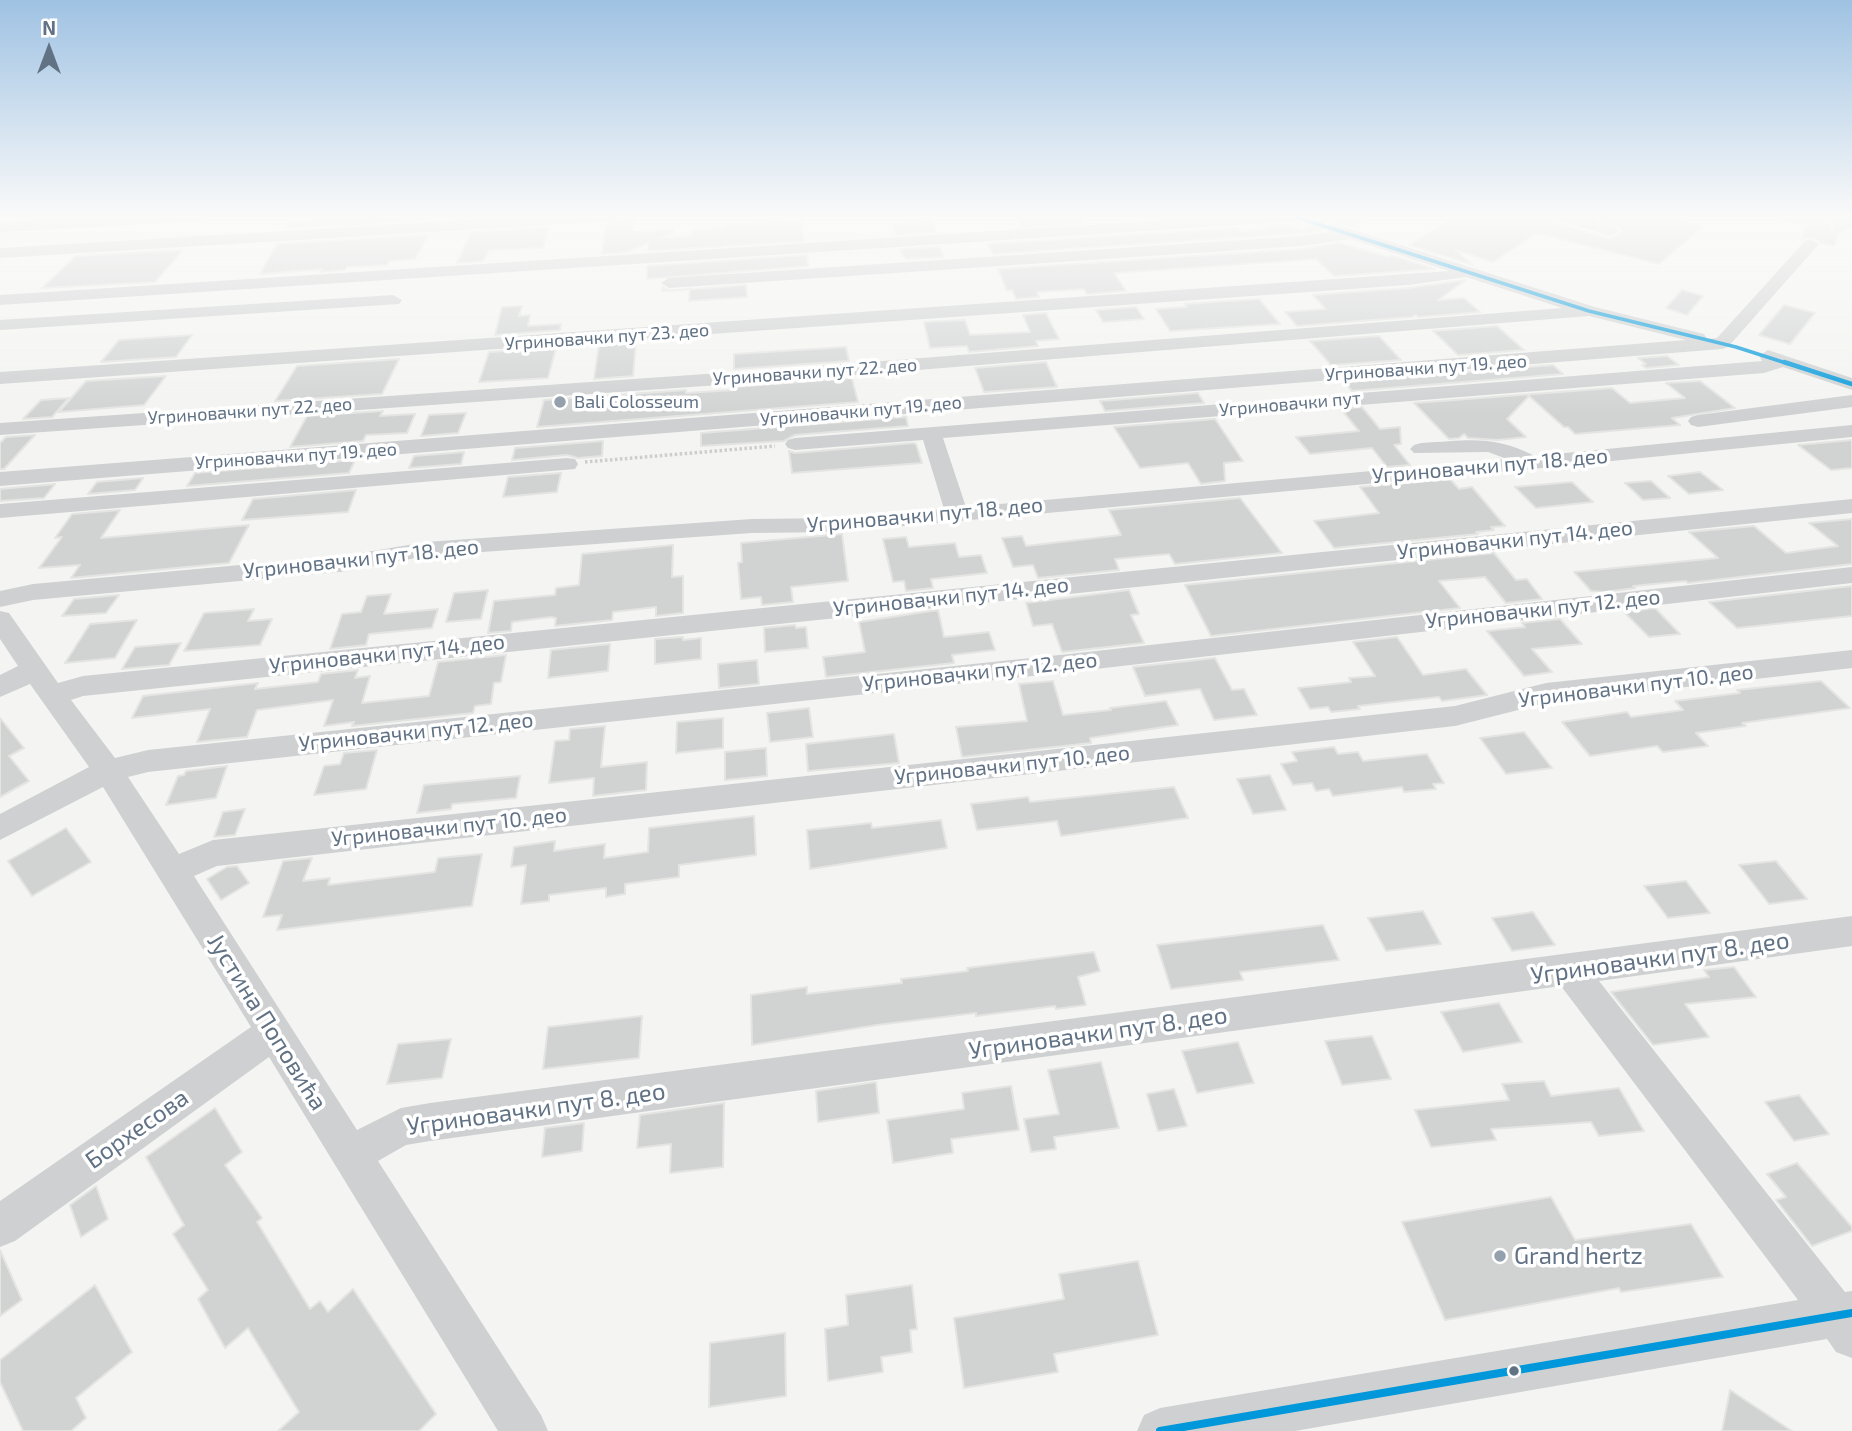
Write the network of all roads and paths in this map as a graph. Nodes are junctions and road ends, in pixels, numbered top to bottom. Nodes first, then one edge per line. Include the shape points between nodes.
1 (269, 283) edge
2 (668, 283) dead end
3 (671, 283) edge
4 (1368, 283) edge
5 (1499, 283) edge
6 (1776, 283) edge
7 (0, 300) edge
8 (393, 300) dead end
9 (1589, 311) junction
10 (0, 325) edge
11 (1722, 343) junction
12 (1784, 361) junction
13 (0, 378) edge
14 (1852, 384) edge
15 (1852, 401) edge
16 (1698, 421) dead end
17 (0, 429) edge
18 (1852, 431) edge
19 (931, 433) junction
20 (796, 444) joint
21 (1421, 449) dead end
22 (1532, 463) junction
23 (567, 464) joint
24 (0, 479) edge
25 (1852, 506) edge
26 (0, 511) edge
27 (957, 514) junction
28 (1852, 575) edge
29 (0, 599) edge
30 (0, 619) edge
31 (1852, 659) edge
32 (34, 670) junction
33 (0, 687) edge
34 (53, 697) junction
35 (108, 771) junction
36 (0, 828) edge
37 (173, 871) junction
38 (1852, 931) edge
39 (1570, 971) junction
40 (274, 1032) junction
41 (350, 1155) junction
42 (0, 1226) edge
43 (1847, 1321) edge
44 (1215, 1426) edge
45 (525, 1431) edge
46 (1160, 1431) edge

1 - 7 street
2 - 3 street
4 - 13 street, Угриновачки пут 23. део
5 - 9 street
6 - 11 street
8 - 10 street
9 - 11 street
9 - 17 street, Угриновачки пут 22. део via 832,371
11 - 12 street
11 - 24 street, Угриновачки пут 19. део
12 - 14 street
12 - 19 street, Угриновачки пут via 1764,367
15 - 16 street
18 - 22 street, Угриновачки пут 18. део
19 - 20 street, Угриновачки пут
19 - 27 street
20 - 23 path
21 - 22 street via 1488,446
22 - 27 street, Угриновачки пут 18. део
23 - 26 street
25 - 34 street, Угриновачки пут 14. део via 83,686
27 - 29 street, Угриновачки пут 18. део via 426,549 349,563 16,593
28 - 35 street, Угриновачки пут 12. део via 174,758
30 - 32 street, Јустина Поповића
31 - 37 street, Угриновачки пут 10. део via 1546,693 1455,716 213,853
32 - 33 street
32 - 34 street, Јустина Поповића
34 - 35 street, Јустина Поповића
35 - 36 street, Угриновачки пут 12. део
35 - 37 street, Јустина Поповића
37 - 40 street, Јустина Поповића
38 - 39 street, Угриновачки пут 8. део
39 - 41 street, Угриновачки пут 8. део via 430,1122 401,1127
39 - 43 street
40 - 41 street, Јустина Поповића
40 - 42 street, Борхесова
41 - 45 street, Јустина Поповића
43 - 44 street
44 - 46 street

